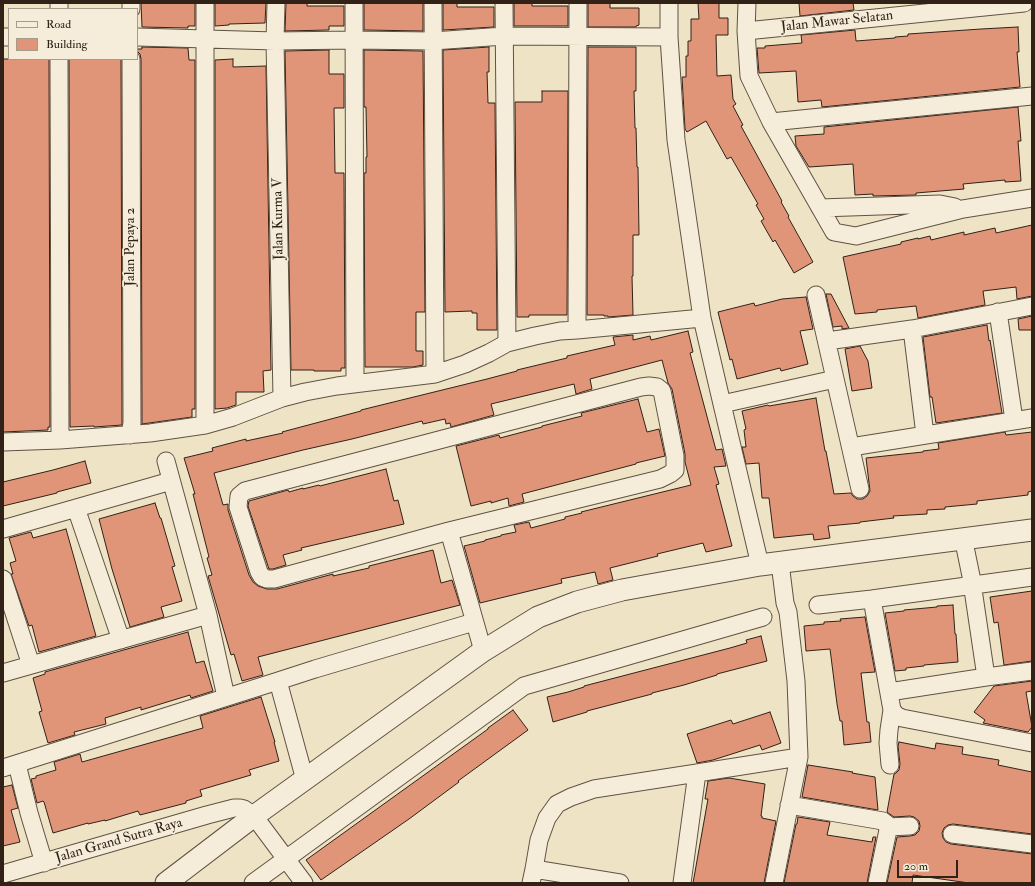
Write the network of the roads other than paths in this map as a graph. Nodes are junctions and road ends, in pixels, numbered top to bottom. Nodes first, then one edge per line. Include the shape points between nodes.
1 (205, 3) edge
2 (276, 3) edge
3 (354, 3) edge
4 (433, 3) edge
5 (504, 3) edge
6 (578, 3) edge
7 (669, 3) edge
8 (747, 3) edge
9 (1024, 3) edge
10 (746, 31) junction
11 (504, 36) junction
12 (578, 36) junction
13 (138, 37) edge
14 (206, 38) junction
15 (669, 38) junction
16 (354, 40) junction
17 (275, 41) junction
18 (433, 41) junction
19 (59, 60) edge
20 (131, 60) edge
21 (1032, 96) edge
22 (772, 122) junction
23 (1032, 198) edge
24 (820, 208) junction
25 (963, 209) junction
26 (816, 295) dead end
27 (1032, 306) edge
28 (998, 312) junction
29 (702, 318) junction
30 (912, 329) junction
31 (577, 330) junction
32 (827, 341) junction
33 (507, 343) junction
34 (435, 374) junction
35 (835, 379) junction
36 (354, 384) junction
37 (282, 398) junction
38 (722, 404) junction
39 (1032, 418) edge
40 (1014, 420) junction
41 (205, 425) junction
42 (130, 434) junction
43 (925, 435) junction
44 (60, 440) junction
45 (3, 442) edge
46 (851, 447) junction
47 (166, 461) dead end
48 (171, 480) junction
49 (860, 489) dead end
50 (76, 508) junction
51 (3, 529) edge
52 (449, 530) junction
53 (1032, 530) edge
54 (964, 543) junction
55 (773, 566) junction
56 (1032, 576) edge
57 (3, 579) edge
58 (971, 581) junction
59 (872, 599) junction
60 (818, 605) dead end
61 (208, 615) junction
62 (763, 618) dead end
63 (474, 622) junction
64 (121, 640) junction
65 (482, 651) junction
66 (31, 665) junction
67 (1032, 671) edge
68 (3, 673) edge
69 (986, 677) junction
70 (278, 681) junction
71 (888, 692) junction
72 (226, 697) junction
73 (892, 710) junction
74 (1032, 744) edge
75 (799, 757) junction
76 (890, 764) dead end
77 (10, 766) edge
78 (697, 773) junction
79 (304, 780) junction
80 (789, 805) junction
81 (256, 819) junction
82 (910, 826) dead end
83 (887, 827) junction
84 (952, 834) dead end
85 (1032, 844) edge
86 (284, 856) junction
87 (44, 863) junction
88 (3, 874) edge
89 (533, 876) edge
90 (166, 883) edge
91 (253, 883) edge
92 (304, 883) edge
93 (620, 883) edge
94 (682, 883) edge
95 (774, 883) edge
96 (877, 883) edge

1 - 14 street
2 - 17 street, Jalan Kurma V
3 - 16 street
4 - 18 street
5 - 11 street
6 - 12 street
7 - 15 street
8 - 10 street
9 - 10 street, Jalan Mawar Selatan
10 - 22 street via 749,76
11 - 12 street
11 - 18 street
11 - 33 street
12 - 15 street
12 - 31 street
13 - 14 street
14 - 17 street
14 - 41 street
15 - 29 street via 676,140
16 - 17 street
16 - 18 street
16 - 36 street
17 - 37 street, Jalan Kurma V
18 - 34 street
19 - 44 street
20 - 42 street, Jalan Pepaya 2
21 - 22 street
22 - 24 street
23 - 25 street
24 - 25 street via 940,204
24 - 25 street via 834,232 856,236
26 - 32 street
27 - 28 street
28 - 30 street
28 - 40 street
29 - 31 street
29 - 38 street
30 - 32 street
30 - 43 street
31 - 33 street via 560,331
32 - 35 street
33 - 34 street via 465,364
34 - 36 street
35 - 38 street
35 - 46 street
36 - 37 street
37 - 41 street via 234,417
38 - 55 street
39 - 40 street
40 - 43 street
41 - 42 street via 150,434
42 - 44 street
43 - 46 street
44 - 45 street
46 - 49 street
47 - 48 street
48 - 50 street
48 - 61 street
50 - 51 street
50 - 64 street
52 - 52 street via 660,479 670,474 676,466 662,391 657,387 641,387 245,491 239,496 238,507 258,572 267,579
52 - 63 street
53 - 54 street
54 - 55 street
54 - 58 street
55 - 65 street via 622,590 577,602 538,617
55 - 75 street via 788,612 796,681
56 - 58 street
57 - 66 street
58 - 59 street
58 - 69 street
59 - 60 street
59 - 71 street
61 - 64 street
61 - 72 street
62 - 86 street via 524,686
63 - 65 street
63 - 70 street
64 - 66 street
65 - 79 street
66 - 68 street
67 - 69 street
69 - 71 street
70 - 72 street
70 - 79 street
71 - 73 street
72 - 77 street
73 - 74 street via 902,718
73 - 76 street via 888,730
75 - 78 street
75 - 80 street
77 - 87 street via 29,813
78 - 89 street via 594,789 571,796 557,804 547,818 539,840
78 - 94 street
79 - 81 street
80 - 83 street via 883,820
80 - 95 street
81 - 86 street
81 - 87 street, Jalan Grand Sutra Raya via 244,809 234,808
81 - 90 street
82 - 83 street
83 - 96 street
84 - 85 street
86 - 91 street
86 - 92 street
87 - 88 street, Jalan Grand Sutra Raya
89 - 93 street

